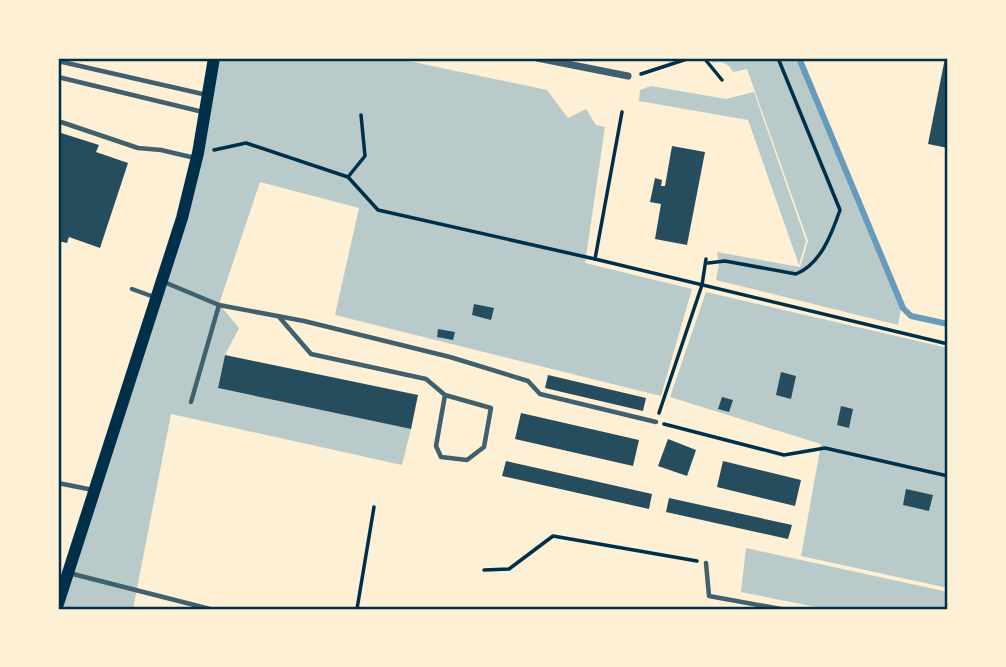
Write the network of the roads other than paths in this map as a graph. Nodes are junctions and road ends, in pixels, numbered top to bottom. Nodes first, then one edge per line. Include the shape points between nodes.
1 (214, 58) edge
2 (537, 58) edge
3 (58, 61) edge
4 (628, 76) road end
5 (58, 77) edge
6 (208, 95) junction
7 (205, 113) junction
8 (58, 121) edge
9 (197, 155) junction
10 (164, 282) junction
11 (132, 289) dead end
12 (158, 299) junction
13 (219, 305) junction
14 (279, 317) junction
15 (446, 395) junction
16 (191, 402) dead end
17 (656, 422) road end
18 (58, 483) edge
19 (94, 490) junction
20 (706, 563) road end
21 (68, 573) junction
22 (58, 604) edge
23 (210, 609) edge
24 (781, 609) edge

1 - 6 main road
2 - 4 street
3 - 6 lane
5 - 7 lane
6 - 7 main road
7 - 9 main road
8 - 9 lane via 138,148
9 - 10 main road
10 - 12 main road
10 - 13 lane
11 - 12 lane
12 - 19 main road
13 - 14 lane
13 - 16 lane
14 - 15 lane via 311,354 426,379
14 - 17 lane via 450,357 528,381 540,394
15 - 15 lane via 436,446 441,457 467,460 484,447 491,408
18 - 19 lane
19 - 21 main road
20 - 24 lane via 709,596
21 - 22 main road
21 - 23 lane

